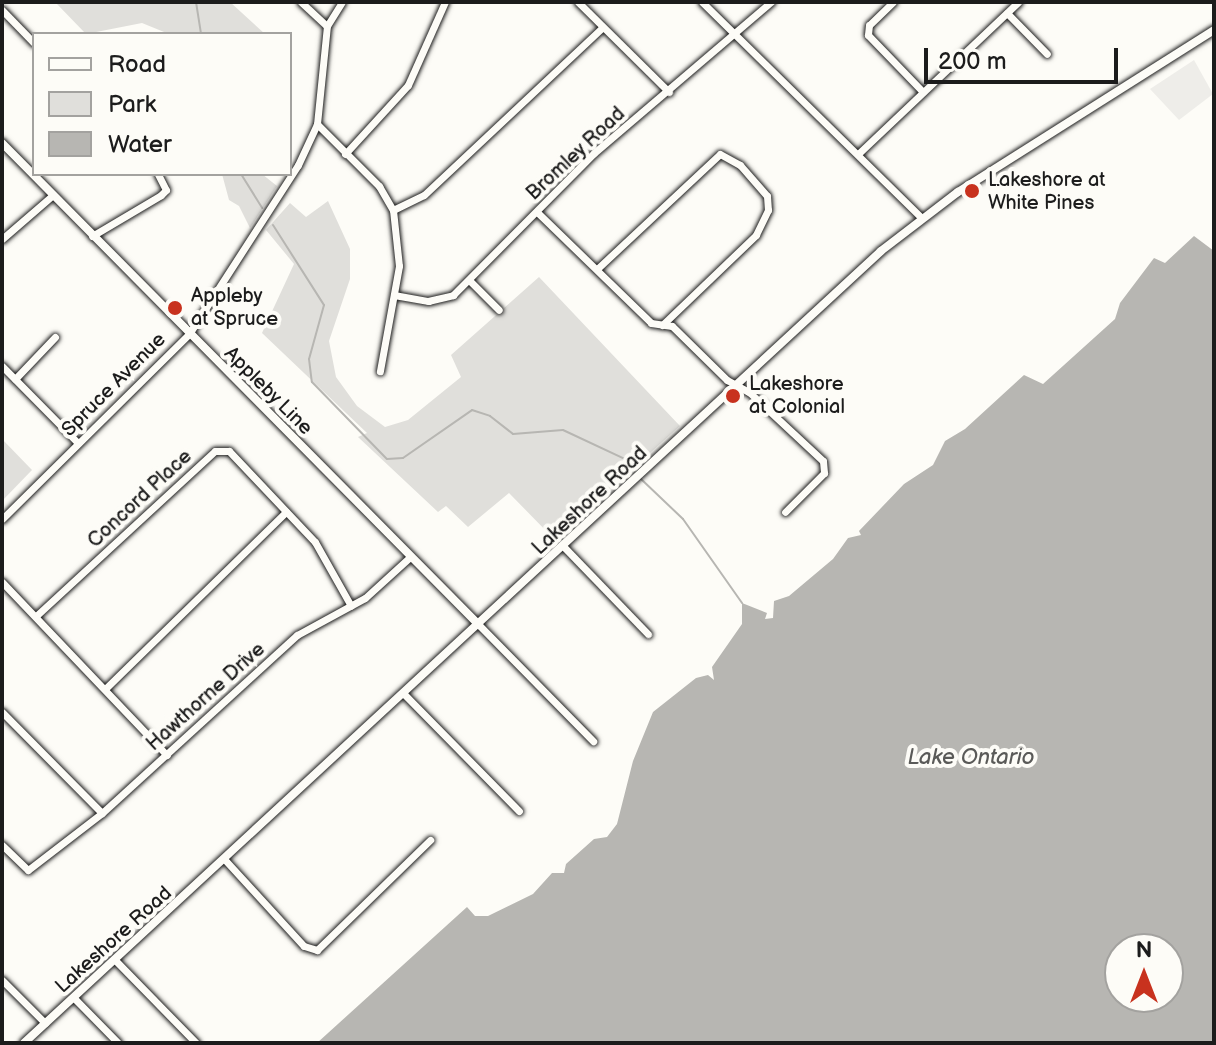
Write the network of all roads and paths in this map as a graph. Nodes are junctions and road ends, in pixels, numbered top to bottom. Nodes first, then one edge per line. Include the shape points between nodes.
1 (301, 2) edge
2 (342, 2) edge
3 (445, 2) edge
4 (578, 2) edge
5 (702, 2) edge
6 (771, 2) edge
7 (893, 2) edge
8 (1018, 2) edge
9 (2, 10) edge
10 (1007, 13) junction
11 (327, 26) junction
12 (603, 27) junction
13 (1214, 30) edge
14 (735, 35) junction
15 (32, 41) edge
16 (1047, 54) dead end
17 (669, 92) junction
18 (923, 92) junction
19 (317, 124) junction
20 (2, 143) edge
21 (345, 154) junction
22 (858, 154) junction
23 (32, 174) edge
24 (292, 174) edge
25 (34, 176) edge
26 (159, 176) edge
27 (291, 176) edge
28 (53, 195) junction
29 (393, 210) junction
30 (537, 212) junction
31 (922, 218) junction
32 (92, 236) junction
33 (2, 239) edge
34 (597, 269) junction
35 (469, 280) junction
36 (394, 295) junction
37 (499, 310) dead end
38 (662, 325) junction
39 (189, 334) junction
40 (55, 337) dead end
41 (2, 366) edge
42 (380, 371) dead end
43 (15, 379) junction
44 (738, 386) junction
45 (78, 443) junction
46 (286, 512) junction
47 (785, 512) dead end
48 (2, 519) edge
49 (564, 547) junction
50 (410, 557) junction
51 (2, 582) edge
52 (351, 606) junction
53 (36, 616) junction
54 (479, 625) junction
55 (648, 634) dead end
56 (106, 688) junction
57 (404, 694) junction
58 (2, 712) edge
59 (593, 741) dead end
60 (167, 755) junction
61 (519, 811) dead end
62 (102, 813) junction
63 (430, 840) dead end
64 (2, 845) edge
65 (226, 861) junction
66 (116, 961) junction
67 (2, 980) edge
68 (74, 998) junction
69 (45, 1023) junction
70 (24, 1043) edge
71 (118, 1043) edge
72 (196, 1043) edge

1 - 11 street
2 - 11 street, Spruce Avenue
3 - 21 street via 408,85
4 - 12 street
5 - 14 street
6 - 14 street, Bromley Road
7 - 18 street via 869,25 868,35
8 - 10 street
9 - 15 street
10 - 16 street
10 - 18 street
11 - 19 street, Spruce Avenue
12 - 17 street
12 - 29 street via 424,195
13 - 31 main road, Lakeshore Road
14 - 17 street, Bromley Road
14 - 22 street
17 - 30 street, Bromley Road via 594,153
18 - 22 street
19 - 21 street
19 - 24 street, Spruce Avenue
20 - 23 main road, Appleby Line
21 - 29 street via 379,186
22 - 31 street
25 - 28 main road, Appleby Line
26 - 32 street via 166,190 161,195
27 - 39 street, Spruce Avenue
28 - 32 main road, Appleby Line
28 - 33 street
29 - 36 street via 400,239
30 - 34 street
30 - 35 street, Bromley Road
31 - 44 main road, Lakeshore Road
32 - 39 main road, Appleby Line
34 - 38 street via 651,323
34 - 38 street via 720,154 740,165 767,196 768,210 756,235
35 - 36 street, Bromley Road via 453,295 428,301
35 - 37 street
36 - 42 street
38 - 44 street via 672,326
39 - 45 street, Spruce Avenue
39 - 50 main road, Appleby Line
40 - 43 street
41 - 43 street
43 - 45 street
44 - 47 street via 823,461 824,473
44 - 49 main road, Lakeshore Road
45 - 48 street, Spruce Avenue
46 - 52 street, Concord Place via 315,542
46 - 53 street, Concord Place via 229,451 215,451
46 - 56 street
49 - 54 main road, Lakeshore Road
49 - 55 street
50 - 52 street, Hawthorne Drive
50 - 54 main road, Appleby Line
51 - 53 street
52 - 60 street, Hawthorne Drive via 297,635
53 - 56 street
54 - 57 main road, Lakeshore Road
54 - 59 street
56 - 60 street
57 - 61 street
57 - 65 main road, Lakeshore Road
58 - 62 street
60 - 62 street, Hawthorne Drive
62 - 64 street, Hawthorne Drive via 28,870
63 - 65 street via 317,950 304,946
65 - 66 main road, Lakeshore Road
66 - 68 main road, Lakeshore Road
66 - 72 street
67 - 69 street
68 - 69 main road, Lakeshore Road
68 - 71 street
69 - 70 main road, Lakeshore Road

